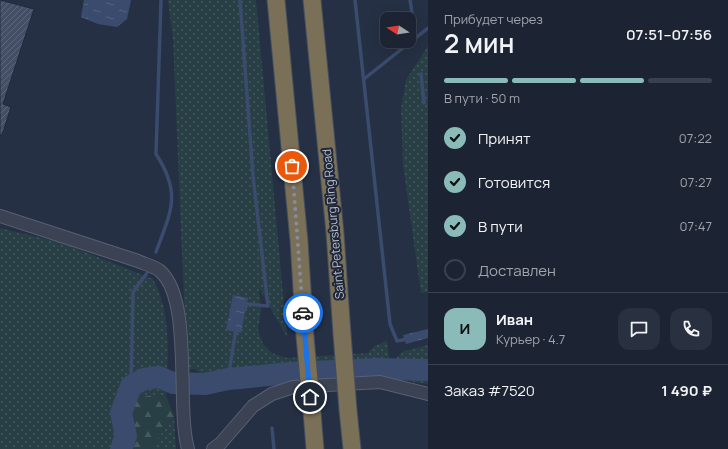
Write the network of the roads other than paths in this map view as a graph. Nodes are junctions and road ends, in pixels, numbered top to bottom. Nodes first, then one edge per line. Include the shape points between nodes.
1 (276, 0) edge
2 (312, 0) edge
3 (0, 216) edge
4 (428, 394) edge
5 (188, 449) edge
6 (213, 449) edge
7 (315, 449) edge
8 (352, 449) edge

1 - 7 highway, bridge via 299,241
2 - 8 highway, Saint Petersburg Ring Road, bridge via 335,233
3 - 5 street via 138,261 160,271 172,287 178,319 183,370 184,436
4 - 6 street via 380,382 293,387 272,394 253,406

